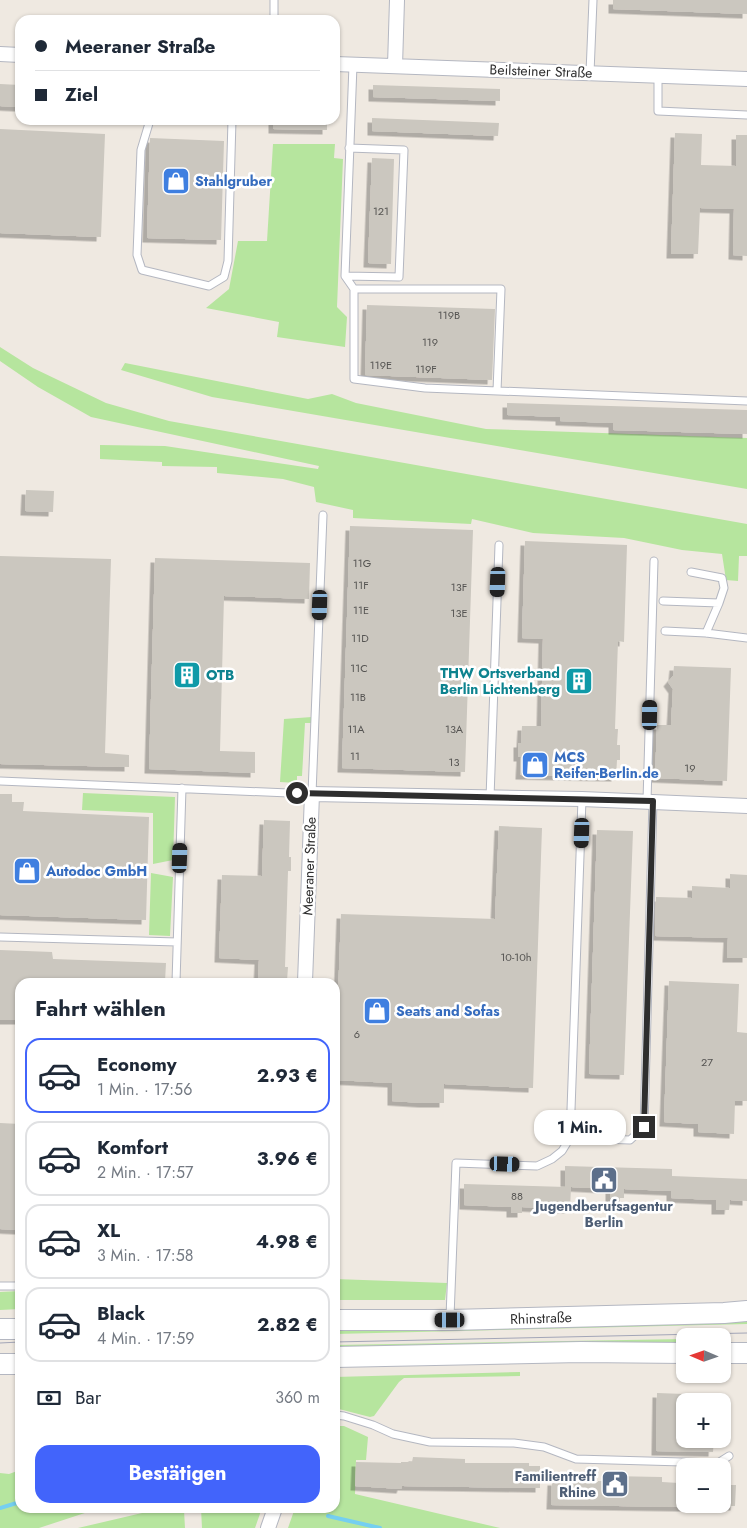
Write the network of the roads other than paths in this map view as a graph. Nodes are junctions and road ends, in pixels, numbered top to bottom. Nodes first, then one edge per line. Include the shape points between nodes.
1 (274, 0) edge
2 (397, 0) edge
3 (593, 0) edge
4 (274, 15) edge
5 (0, 54) edge
6 (15, 55) edge
7 (340, 64) edge
8 (353, 65) junction
9 (395, 66) junction
10 (590, 73) junction
11 (658, 76) junction
12 (747, 79) edge
13 (747, 114) edge
14 (148, 125) edge
15 (232, 125) edge
16 (350, 148) junction
17 (345, 276) junction
18 (354, 289) junction
19 (497, 391) junction
20 (747, 401) edge
21 (323, 515) dead end
22 (499, 545) dead end
23 (654, 561) dead end
24 (691, 572) dead end
25 (663, 601) dead end
26 (719, 603) junction
27 (665, 631) dead end
28 (706, 633) junction
29 (747, 638) edge
30 (0, 781) edge
31 (182, 788) junction
32 (312, 794) junction
33 (490, 798) junction
34 (582, 799) junction
35 (650, 801) junction
36 (747, 806) edge
37 (0, 937) edge
38 (177, 942) junction
39 (176, 978) edge
40 (305, 978) edge
41 (570, 1138) junction
42 (0, 1286) edge
43 (15, 1286) edge
44 (747, 1311) edge
45 (340, 1320) edge
46 (450, 1320) junction
47 (0, 1329) edge
48 (15, 1329) edge
49 (676, 1353) edge
50 (731, 1353) edge
51 (747, 1353) edge
52 (340, 1357) edge
53 (0, 1364) edge
54 (15, 1364) edge
55 (340, 1416) edge
56 (729, 1456) dead end
57 (273, 1513) edge
58 (268, 1528) edge

1 - 4 lane
2 - 9 street
3 - 10 lane
5 - 6 street
7 - 8 street, Beilsteiner Straße
8 - 9 street, Beilsteiner Straße
8 - 16 lane
9 - 10 street, Beilsteiner Straße
10 - 11 street, Beilsteiner Straße
11 - 12 street, Beilsteiner Straße
11 - 13 lane via 658,111
14 - 15 lane via 140,150 137,255 142,270 209,286 224,277 228,261
16 - 17 lane
16 - 17 lane via 404,150 401,238 399,276
17 - 18 lane
18 - 19 lane via 354,379 425,388
18 - 19 lane via 501,289
19 - 20 lane
21 - 32 lane
22 - 33 lane
23 - 35 lane
24 - 26 lane via 722,578 724,588
25 - 26 lane
26 - 28 lane
27 - 28 lane
28 - 29 lane
30 - 31 lane
31 - 32 lane
31 - 38 lane
32 - 33 street
32 - 40 street, Meeraner Straße
33 - 34 street
34 - 35 street
34 - 41 lane
35 - 36 street
35 - 41 lane via 644,1127 630,1140
37 - 38 lane
38 - 39 lane
41 - 46 lane via 562,1151 537,1166 456,1163
42 - 43 lane
44 - 46 main road, Rhinstraße
45 - 46 main road, Rhinstraße
47 - 48 main road
49 - 52 main road
50 - 51 main road
53 - 54 main road
55 - 56 lane via 393,1434 430,1442 514,1443 544,1447 576,1459 718,1462
57 - 58 street

